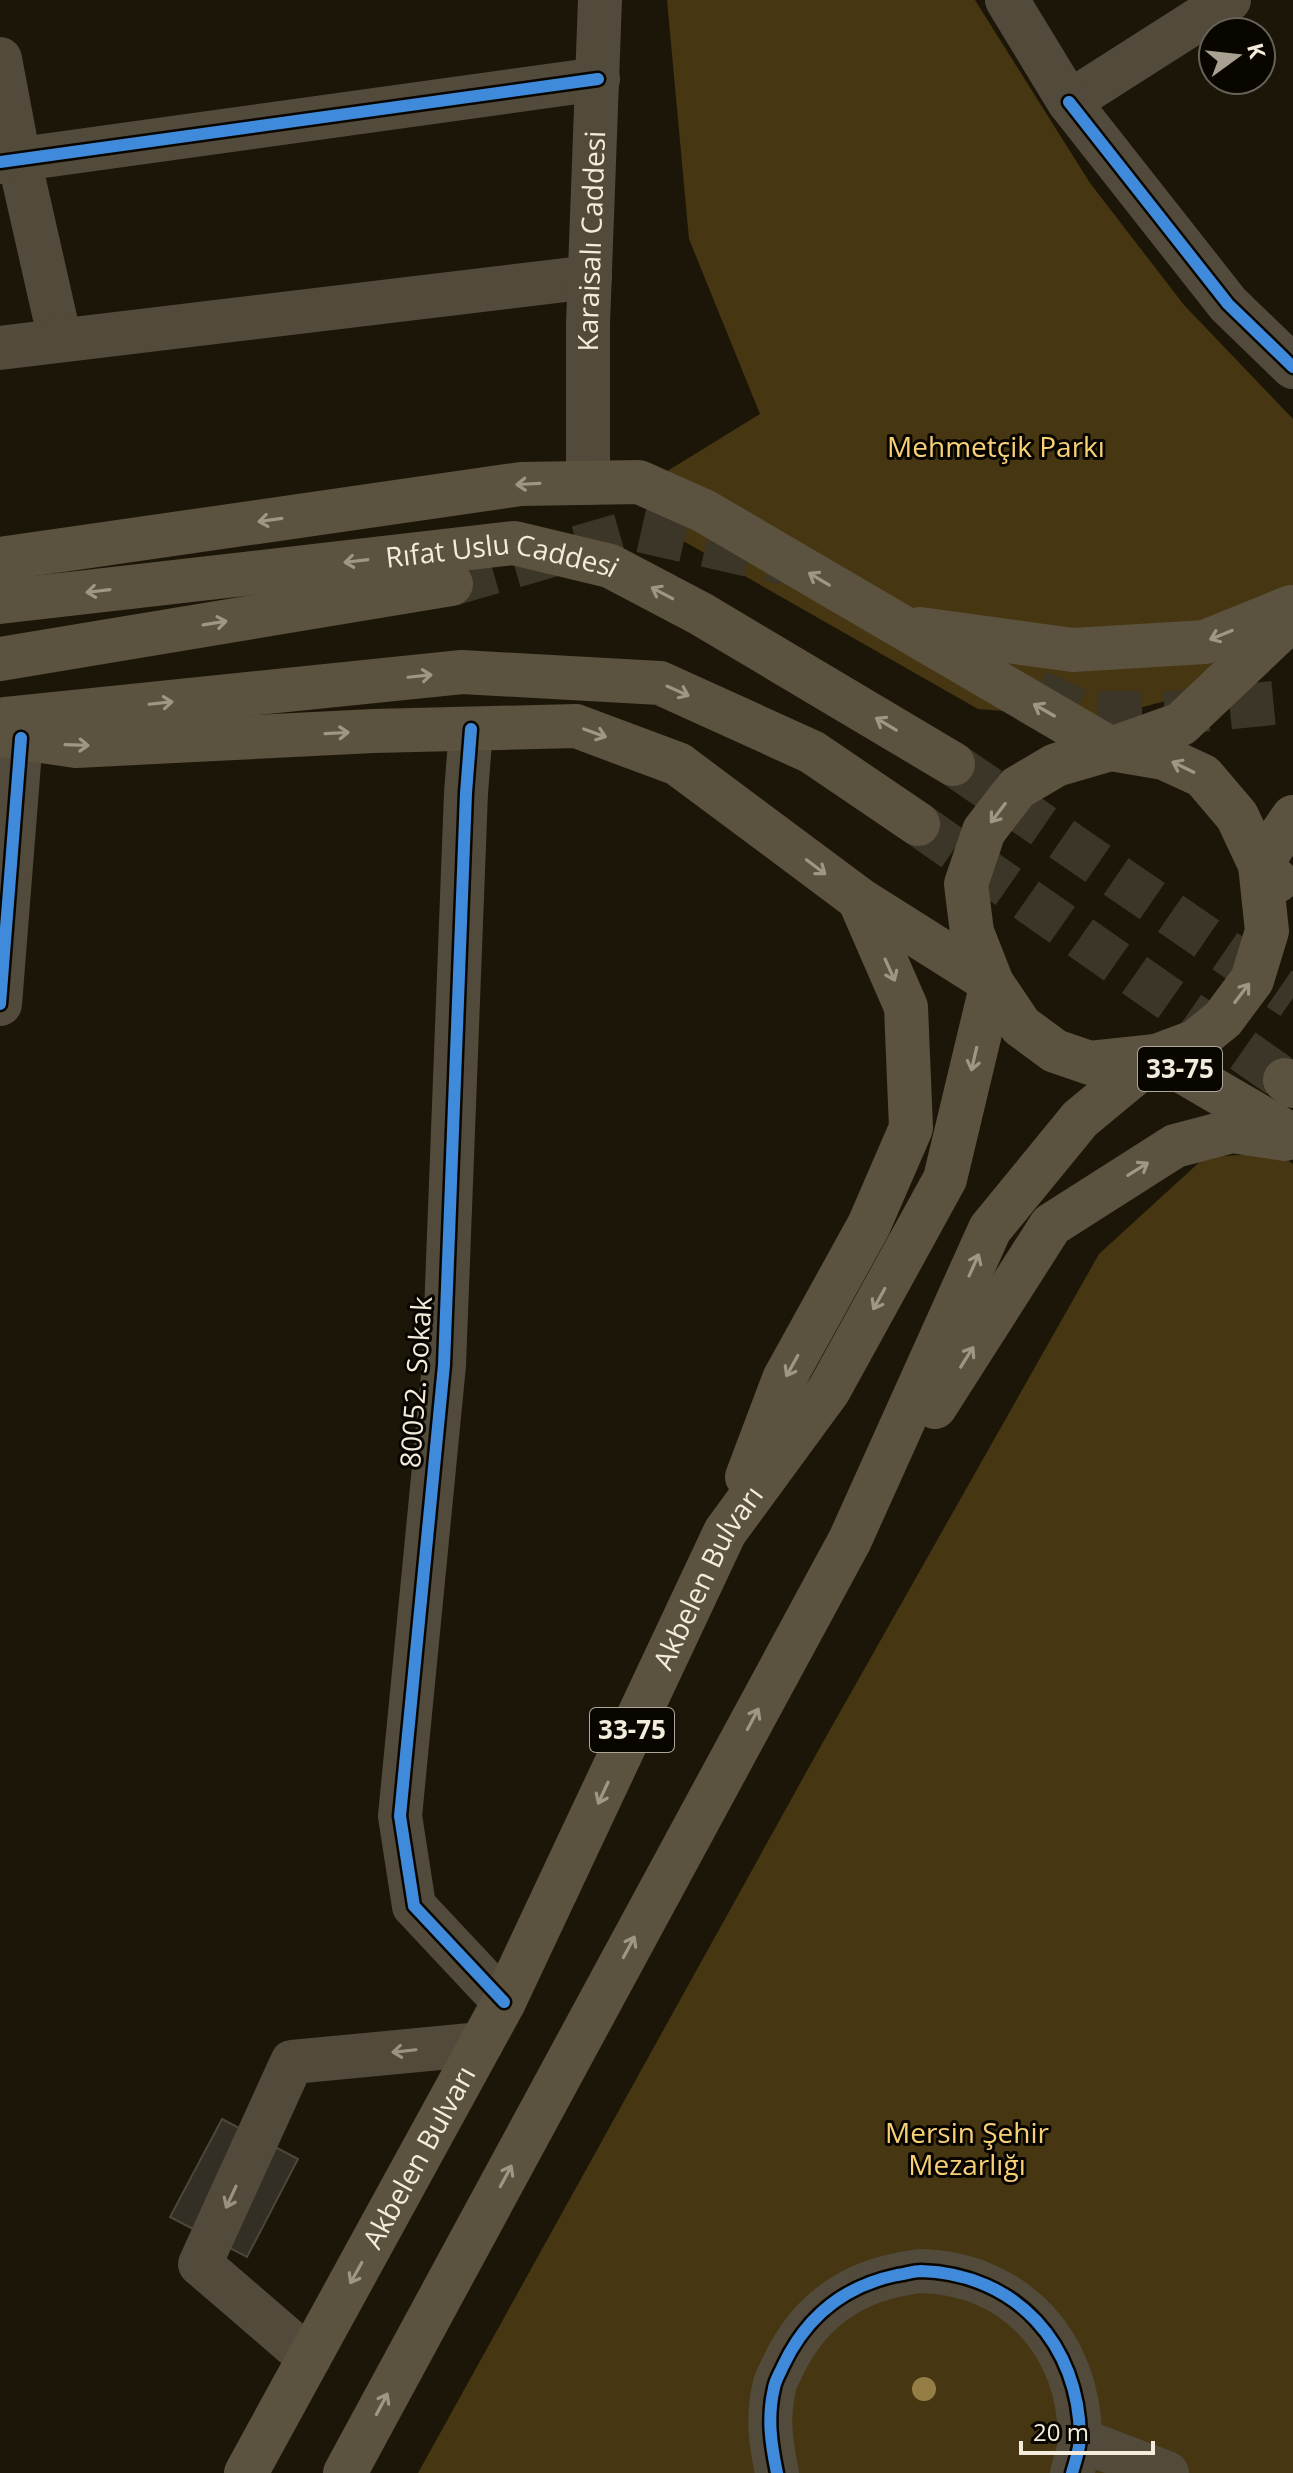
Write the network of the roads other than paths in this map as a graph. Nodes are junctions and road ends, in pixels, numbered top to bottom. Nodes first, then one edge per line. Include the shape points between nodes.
1 (600, 0) edge
2 (1007, 0) edge
3 (1229, 0) edge
4 (0, 59) edge
5 (598, 79) junction
6 (1069, 102) junction
7 (10, 161) edge
8 (590, 277) junction
9 (60, 340) junction
10 (0, 348) edge
11 (1293, 367) edge
12 (588, 483) junction
13 (0, 559) edge
14 (451, 584) tunnel mouth
15 (0, 602) edge
16 (1293, 606) edge
17 (1293, 618) edge
18 (899, 626) junction
19 (0, 659) edge
20 (471, 729) junction
21 (7, 731) edge
22 (1111, 749) junction
23 (953, 764) tunnel mouth
24 (1293, 817) edge
25 (918, 824) tunnel mouth
26 (1260, 865) junction
27 (1293, 896) edge
28 (859, 899) junction
29 (992, 983) junction
30 (0, 1004) edge
31 (1176, 1048) junction
32 (1293, 1138) edge
33 (725, 1532) junction
34 (850, 1540) junction
35 (504, 2002) junction
36 (481, 2044) junction
37 (309, 2358) junction
38 (1076, 2457) edge
39 (246, 2473) edge
40 (345, 2473) edge
41 (777, 2473) edge
42 (1167, 2473) edge

1 - 5 street, Karaisalı Caddesi
2 - 6 street
3 - 6 street
4 - 7 street
5 - 7 street
5 - 8 street, Karaisalı Caddesi
6 - 11 street via 1228,304
7 - 9 street
8 - 9 street
8 - 12 street, Karaisalı Caddesi
9 - 10 street
12 -> 13 main road via 521,484
18 -> 12 main road via 704,511 639,482
19 -> 14 main road
23 -> 15 main road, Rıfat Uslu Caddesi via 610,566 514,543
16 -> 18 main road via 1205,642 1073,650
17 - 22 main road, 33-75 via 1181,724
22 -> 18 main road
21 -> 20 main road via 76,746
20 -> 28 main road via 576,726 678,764
20 - 35 street, 80052. Sokak via 444,1365 400,1816 414,1906
21 -> 25 main road via 462,672 660,683 812,752
21 - 30 street
26 -> 22 main road, 33-75 via 1237,816 1203,776 1164,758
22 -> 29 main road, 33-75 via 1056,765 1017,788 984,831 966,884 972,932
24 - 26 main road
26 - 27 main road
31 -> 26 main road, 33-75 via 1223,1019 1252,980 1267,931
28 - 29 main road
28 -> 33 main road, 33-75 via 906,1007 911,1128 869,1225 784,1379
29 - 31 main road, 33-75 via 1021,1026 1055,1051 1090,1063
29 -> 33 main road, Akbelen Bulvarı / 33-75 via 945,1179 829,1390
31 - 32 main road, 33-75
34 -> 31 main road, 33-75 via 990,1229 1080,1119
34 -> 32 main road, 33-75 via 1051,1225 1175,1146 1232,1131
33 -> 35 main road, Akbelen Bulvarı / 33-75
40 -> 34 main road, 33-75
35 - 36 main road, Akbelen Bulvarı / 33-75
36 -> 37 main road, Akbelen Bulvarı / 33-75
36 -> 37 street via 292,2062 200,2264
37 - 39 main road, Akbelen Bulvarı / 33-75
38 - 41 street via 1075,2386 1052,2337 1013,2299 968,2278 919,2271 871,2281 828,2305 795,2341 774,2387 769,2436
38 - 42 street

